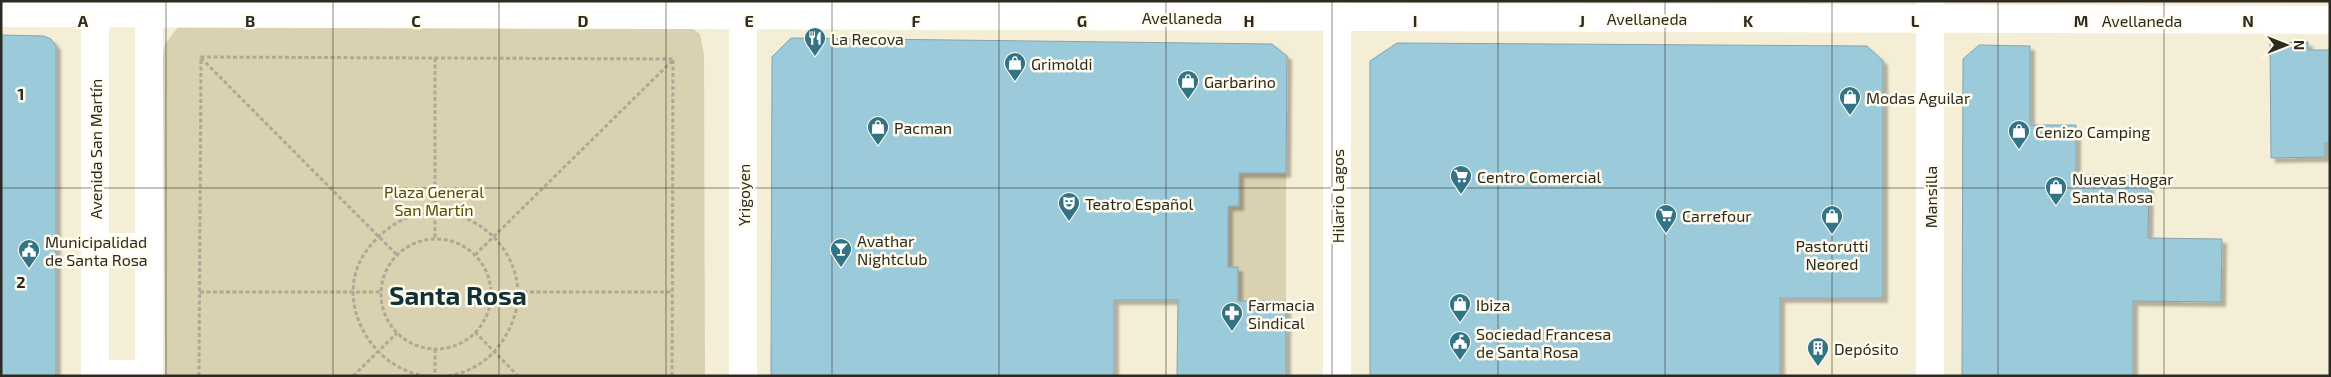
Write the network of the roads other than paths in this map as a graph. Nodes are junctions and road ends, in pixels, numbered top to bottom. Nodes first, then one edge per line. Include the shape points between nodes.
1 (95, 7) edge
2 (149, 7) edge
3 (743, 8) edge
4 (1337, 9) edge
5 (1930, 10) edge
6 (1, 13) edge
7 (2330, 20) edge
8 (95, 247) junction
9 (149, 247) junction
10 (95, 375) edge
11 (149, 375) edge
12 (743, 376) edge
13 (1337, 376) edge
14 (1930, 376) edge

1 - 2 street, Avellaneda
1 - 6 street, Avellaneda
1 - 8 street, Avenida San Martín
2 - 3 street, Avellaneda
2 - 9 street
3 - 4 street, Avellaneda
3 - 12 street, Yrigoyen
4 - 5 street, Avellaneda
4 - 13 street, Hilario Lagos
5 - 7 street, Avellaneda
5 - 14 street, Mansilla
8 - 9 street
8 - 10 street, Avenida San Martín
9 - 11 street
10 - 11 street

